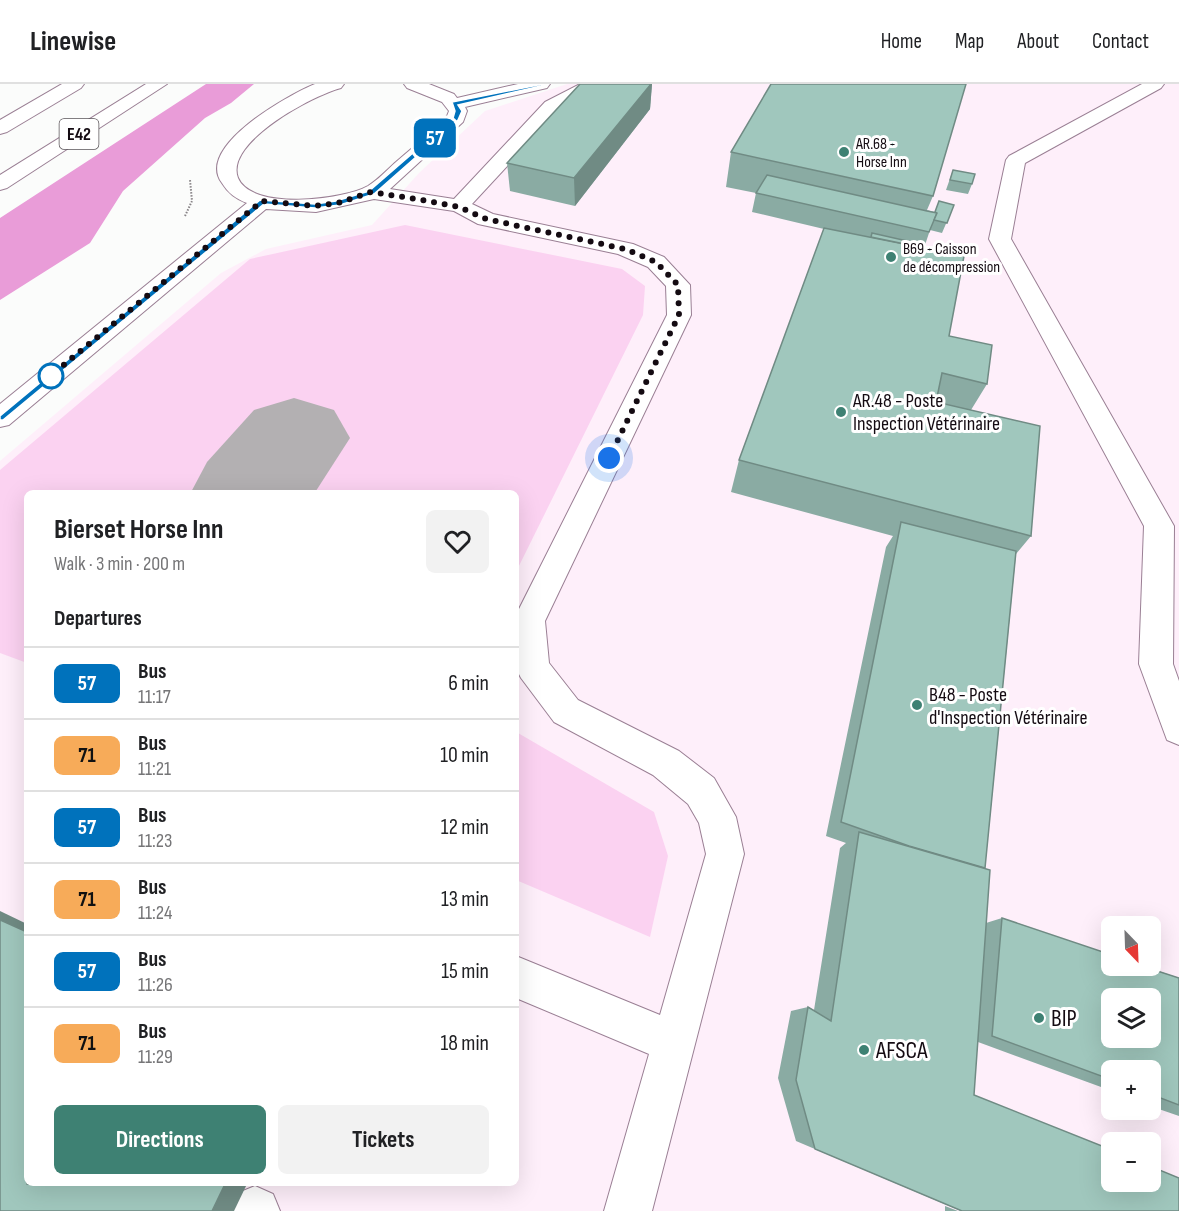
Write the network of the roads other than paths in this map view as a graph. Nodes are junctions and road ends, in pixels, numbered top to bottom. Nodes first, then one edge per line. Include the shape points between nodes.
1 (57, 84) edge
2 (75, 84) edge
3 (158, 84) edge
4 (413, 84) edge
5 (541, 84) edge
6 (593, 84) edge
7 (1155, 84) edge
8 (325, 85) edge
9 (43, 103) junction
10 (454, 104) junction
11 (0, 128) edge
12 (0, 184) edge
13 (371, 192) junction
14 (262, 201) junction
15 (459, 207) junction
16 (0, 418) edge
17 (1179, 729) edge
18 (519, 978) edge
19 (673, 1042) junction
20 (628, 1211) edge

1 - 9 main road
2 - 9 main road, E42
3 - 12 main road, E42
4 - 10 main road
5 - 10 main road
6 - 15 main road via 552,106
7 - 17 main road via 1016,160 1000,239 1159,526 1156,664
8 - 14 main road via 292,103 234,146 227,157 229,184
9 - 11 main road, E42
10 - 13 main road via 456,118
13 - 14 main road via 315,206
13 - 15 main road
14 - 16 main road
15 - 19 main road via 486,219 625,249 656,262 678,285 679,315 529,621 533,668 566,711 666,763 701,791 717,817 725,854
18 - 19 main road
19 - 20 main road

